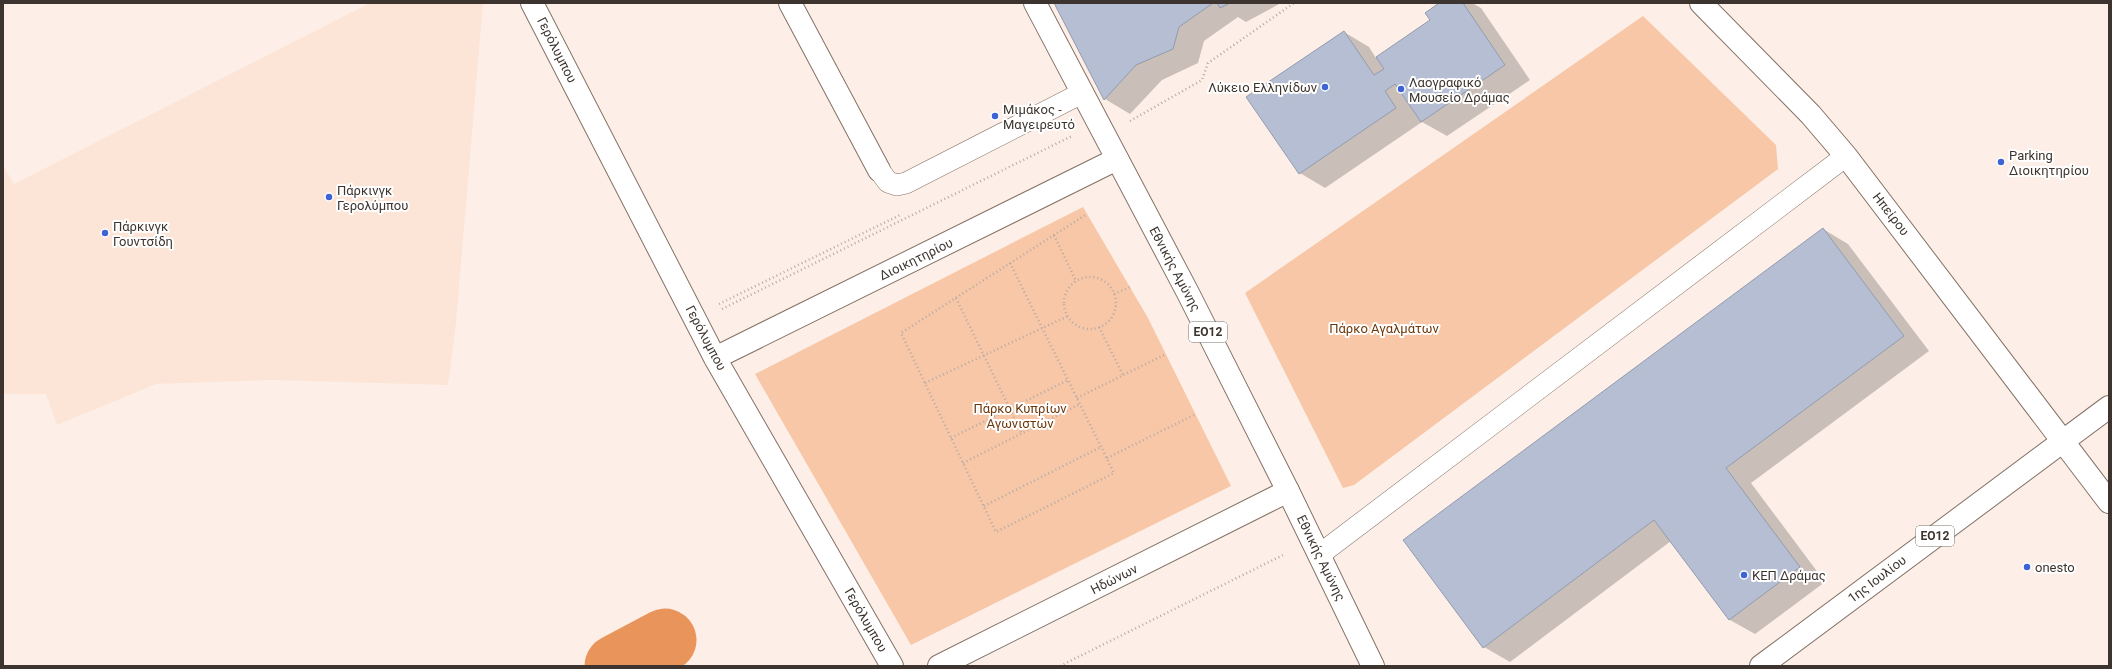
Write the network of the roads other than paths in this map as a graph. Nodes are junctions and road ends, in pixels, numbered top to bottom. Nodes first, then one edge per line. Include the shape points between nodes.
1 (532, 3) edge
2 (790, 3) edge
3 (1035, 3) edge
4 (1701, 3) edge
5 (1082, 93) junction
6 (1846, 156) junction
7 (1117, 159) junction
8 (879, 170) joint
9 (715, 358) junction
10 (2109, 407) edge
11 (2064, 440) junction
12 (1288, 491) junction
13 (2109, 502) edge
14 (1316, 548) junction
15 (1766, 664) edge
16 (892, 666) edge
17 (939, 666) edge
18 (1373, 666) edge

1 - 9 street, Γερόλυμπου
2 - 8 street
3 - 5 street, Εθνικής Αμύνης / ΕΟ12
4 - 6 street, Ηπείρου via 1796,100
5 - 7 street, Εθνικής Αμύνης / ΕΟ12
5 - 8 lane via 906,183 897,185 888,182
6 - 11 street, Ηπείρου via 2041,414
6 - 14 lane
7 - 9 street, Διοικητηρίου
7 - 12 street, Εθνικής Αμύνης / ΕΟ12
9 - 16 street, Γερόλυμπου
10 - 11 street, 1ης Ιουλίου / ΕΟ12
11 - 13 street, Ηπείρου
11 - 15 street, 1ης Ιουλίου / ΕΟ12
12 - 14 street, Εθνικής Αμύνης / ΕΟ12
12 - 17 street, Ηδώνων
14 - 18 street, Εθνικής Αμύνης / ΕΟ12

